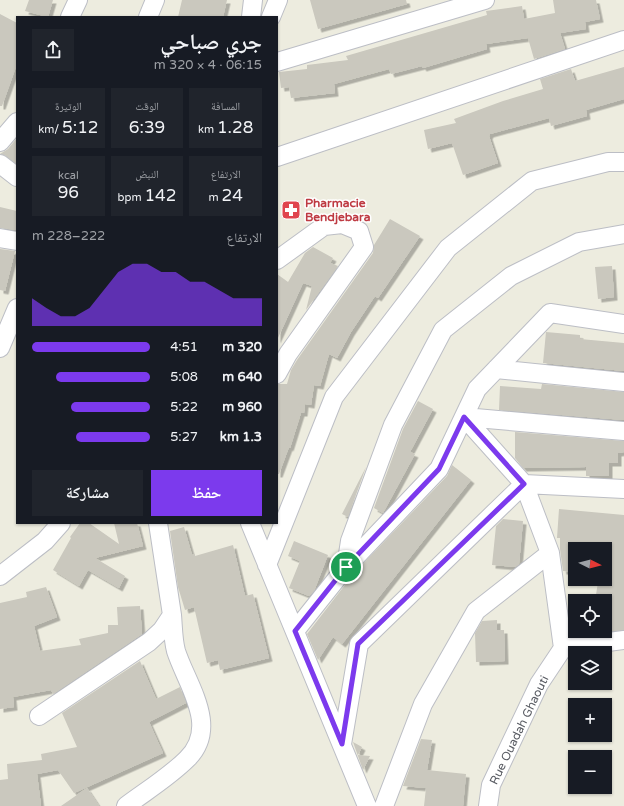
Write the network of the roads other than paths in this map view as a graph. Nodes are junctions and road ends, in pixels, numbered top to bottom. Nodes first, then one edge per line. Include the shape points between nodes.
1 (78, 0) edge
2 (155, 0) edge
3 (253, 0) edge
4 (278, 0) edge
5 (485, 0) edge
6 (70, 16) edge
7 (148, 16) edge
8 (252, 16) edge
9 (271, 16) edge
10 (624, 40) edge
11 (278, 62) edge
12 (16, 123) edge
13 (0, 142) edge
14 (278, 157) edge
15 (624, 162) edge
16 (0, 164) edge
17 (16, 176) edge
18 (624, 234) edge
19 (0, 238) edge
20 (16, 241) edge
21 (278, 259) edge
22 (16, 310) edge
23 (624, 324) edge
24 (1, 345) edge
25 (496, 369) junction
26 (278, 372) edge
27 (624, 382) edge
28 (464, 417) junction
29 (624, 431) edge
30 (524, 484) junction
31 (624, 490) edge
32 (60, 524) edge
33 (158, 524) edge
34 (250, 524) edge
35 (550, 553) junction
36 (267, 565) junction
37 (346, 567) junction
38 (0, 576) edge
39 (172, 615) junction
40 (295, 631) junction
41 (624, 640) edge
42 (563, 648) junction
43 (39, 716) dead end
44 (342, 744) junction
45 (126, 806) edge
46 (367, 806) edge
47 (384, 806) edge
48 (488, 806) edge

1 - 6 street
2 - 7 street
3 - 8 street
4 - 9 street
5 - 11 street
10 - 14 street
12 - 13 street
15 - 36 street via 608,162 532,181 448,248 334,397
16 - 17 street
18 - 37 street via 579,242 511,276 443,330 393,425 350,541
19 - 20 street
21 - 26 street via 324,226 330,225 342,224 359,231 364,247 292,348
22 - 24 street
23 - 25 street via 550,313
25 - 27 street
25 - 28 street via 477,389
28 - 29 street
28 - 30 street
28 - 37 street via 439,469
30 - 31 street
30 - 35 street
30 - 44 street via 358,644
32 - 38 street via 45,541
33 - 39 street
34 - 36 street
35 - 42 street
35 - 47 street via 476,611 423,704
36 - 40 street
37 - 40 street
39 - 43 street via 150,642
39 - 45 street via 176,649 202,718 201,733 188,759
40 - 44 street
41 - 42 street
42 - 48 street, Rue Ouadah Ghaouti via 539,684 491,785
44 - 46 street

